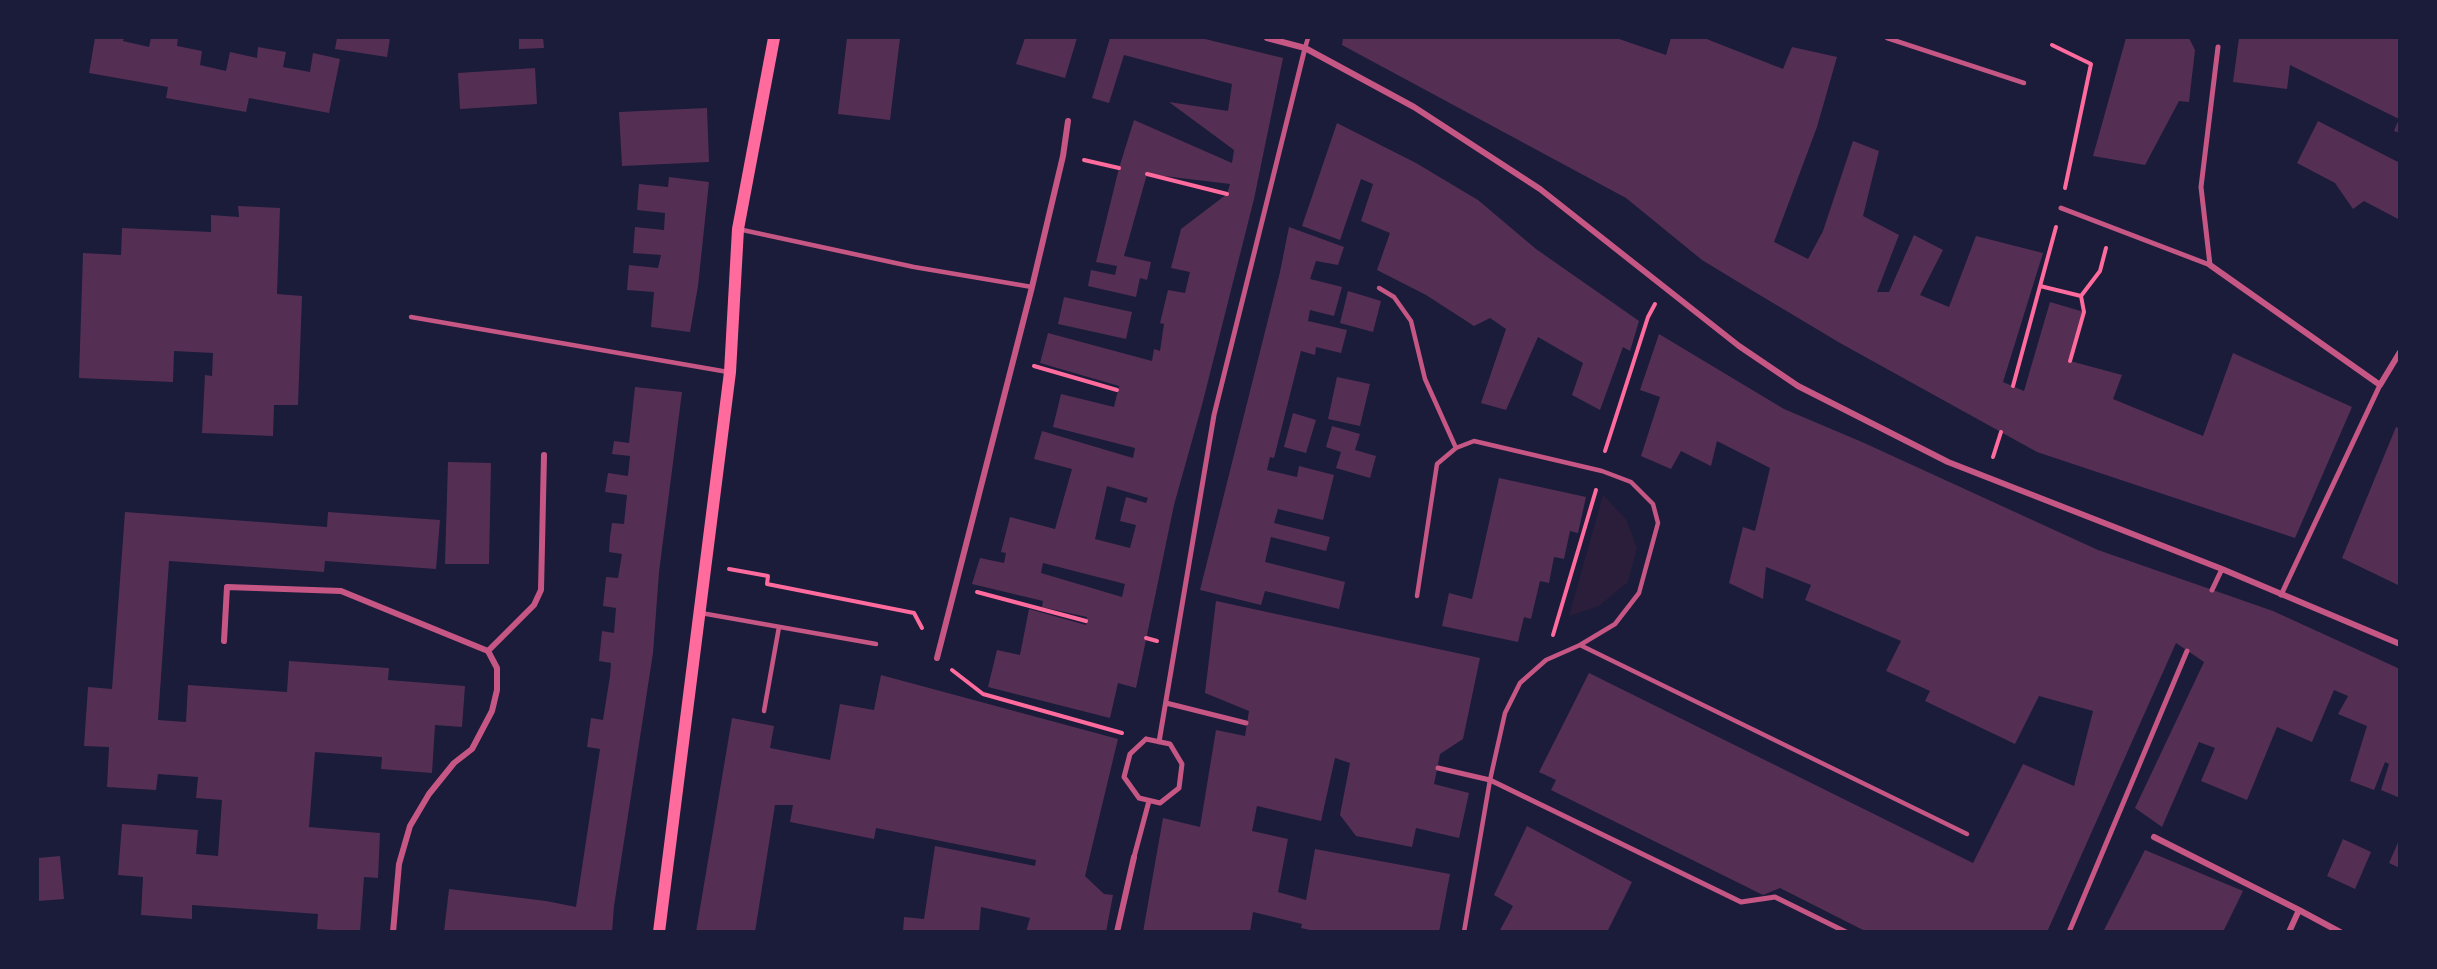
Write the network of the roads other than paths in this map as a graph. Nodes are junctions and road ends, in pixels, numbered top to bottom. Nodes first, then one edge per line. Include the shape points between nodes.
1 (774, 38) edge
2 (1267, 38) edge
3 (1308, 38) edge
4 (1887, 38) edge
5 (2218, 47) dead end
6 (1305, 48) junction
7 (2024, 83) dead end
8 (1068, 121) dead end
9 (2061, 208) dead end
10 (738, 229) junction
11 (2210, 265) junction
12 (1032, 287) junction
13 (1379, 288) dead end
14 (411, 317) dead end
15 (2400, 352) edge
16 (730, 372) junction
17 (2380, 385) junction
18 (1456, 448) junction
19 (544, 455) dead end
20 (2222, 569) junction
21 (2212, 590) dead end
22 (2281, 595) junction
23 (1417, 596) dead end
24 (699, 613) junction
25 (779, 627) junction
26 (224, 641) dead end
27 (876, 644) dead end
28 (2400, 644) edge
29 (1580, 645) junction
30 (488, 651) junction
31 (2187, 651) dead end
32 (937, 658) dead end
33 (1166, 703) junction
34 (764, 711) dead end
35 (1246, 723) dead end
36 (1159, 742) junction
37 (1438, 768) dead end
38 (1490, 780) junction
39 (1149, 801) junction
40 (1967, 834) dead end
41 (2154, 837) dead end
42 (1134, 857) joint
43 (2299, 910) junction
44 (393, 932) edge
45 (659, 932) edge
46 (1117, 932) edge
47 (1464, 932) edge
48 (1846, 932) edge
49 (2069, 932) edge
50 (2289, 932) edge
51 (2340, 932) edge

1 - 10 main road
2 - 6 street
3 - 6 lane
4 - 7 lane
5 - 11 street via 2201,187
6 - 20 street via 1414,108 1540,189 1738,346 1798,386 1948,462
6 - 33 street via 1214,415
8 - 12 street
9 - 11 street
10 - 12 lane via 914,267
10 - 16 main road
11 - 17 street
12 - 32 street
13 - 18 lane via 1394,297 1411,321 1425,379
14 - 16 lane
15 - 17 street
16 - 24 main road
17 - 22 street
18 - 23 lane via 1437,464
18 - 29 lane via 1474,441 1602,471 1631,482 1653,504 1658,523 1639,593 1615,624
19 - 30 street via 541,591 534,605
20 - 21 street
20 - 22 street
22 - 28 street
24 - 25 lane
24 - 45 main road
25 - 27 lane
25 - 34 lane
26 - 30 street via 227,587 341,591
29 - 38 lane via 1545,660 1520,683 1505,713
29 - 40 lane
30 - 44 street via 496,668 497,690 492,711 472,749 454,763 429,794 410,826 399,864
31 - 49 street
33 - 35 street
33 - 36 street
36 - 39 street via 1170,744 1182,764 1179,788 1160,803
36 - 39 street via 1146,739 1130,754 1124,777 1139,798
37 - 38 street
38 - 47 lane
38 - 48 street via 1741,902 1775,897
39 - 42 street
41 - 43 street
42 - 46 street
43 - 50 street
43 - 51 street

